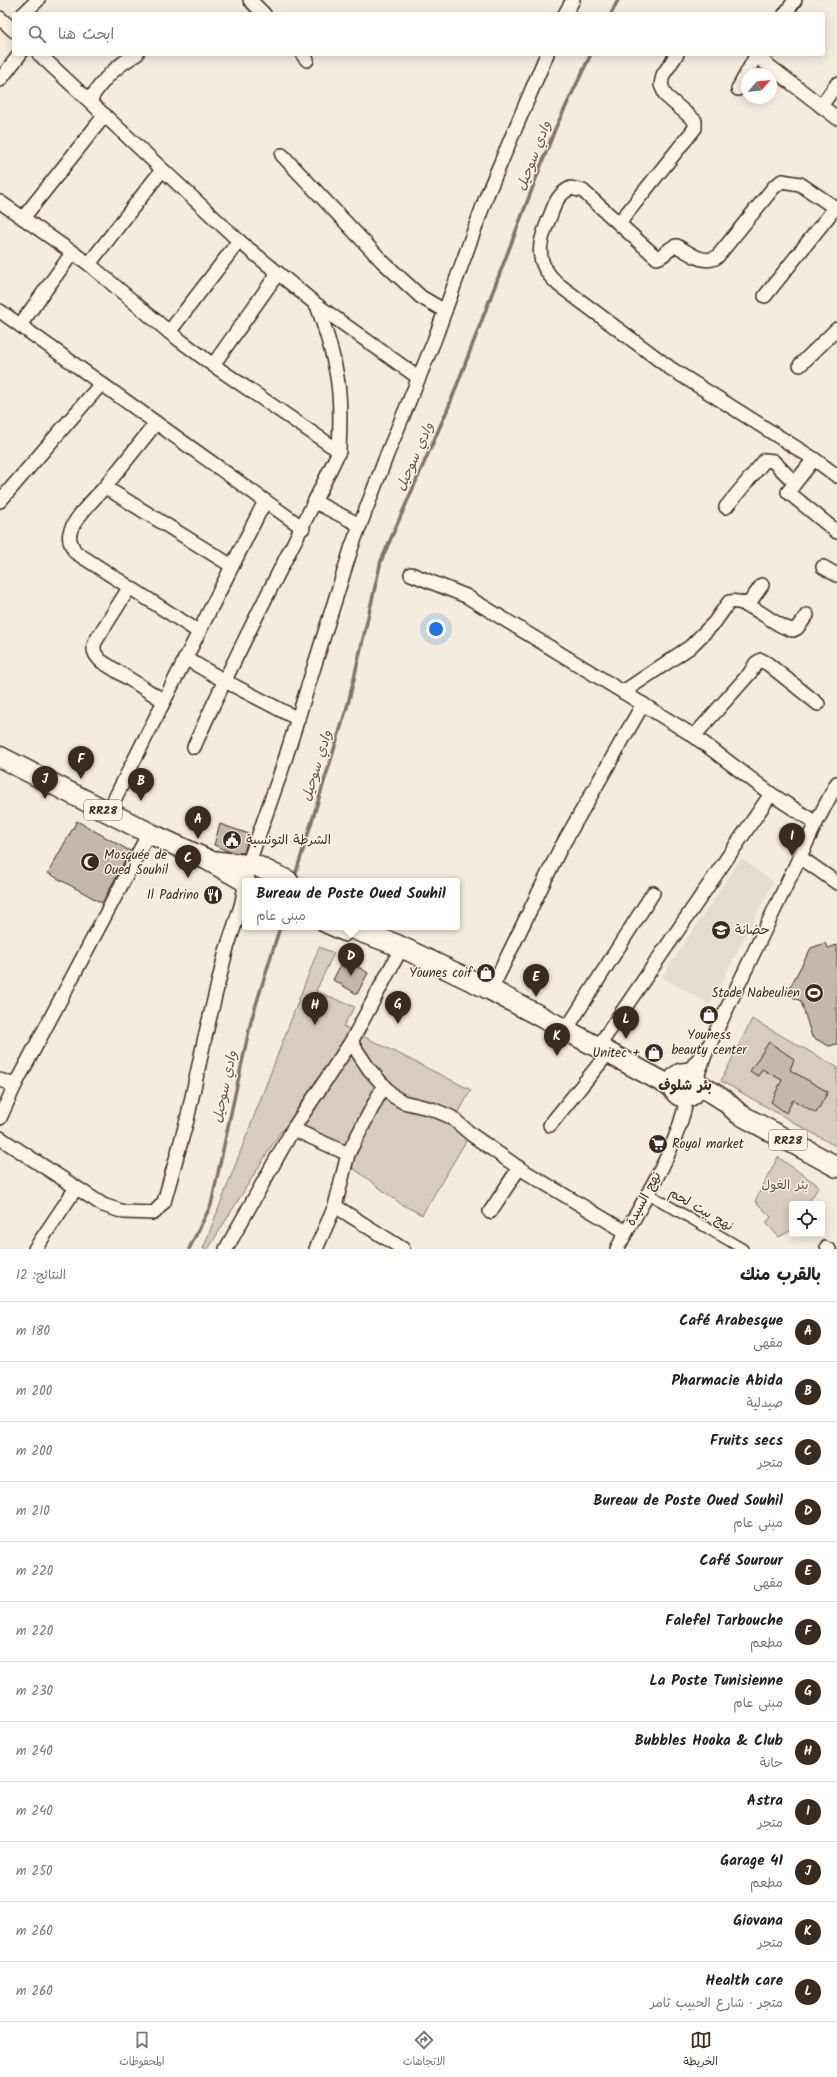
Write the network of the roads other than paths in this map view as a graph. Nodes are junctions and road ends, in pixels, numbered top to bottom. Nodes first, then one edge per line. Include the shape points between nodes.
1 (38, 0) edge
2 (250, 0) edge
3 (573, 0) edge
4 (795, 0) edge
5 (25, 12) edge
6 (262, 12) edge
7 (566, 12) edge
8 (786, 12) edge
9 (18, 56) edge
10 (42, 56) edge
11 (134, 56) edge
12 (546, 56) edge
13 (676, 56) edge
14 (756, 56) edge
15 (758, 56) edge
16 (0, 80) edge
17 (837, 84) edge
18 (738, 89) dead end
19 (90, 100) junction
20 (821, 106) junction
21 (105, 115) junction
22 (837, 118) edge
23 (282, 155) dead end
24 (162, 170) junction
25 (0, 202) edge
26 (836, 209) edge
27 (22, 218) junction
28 (619, 223) junction
29 (239, 241) junction
30 (73, 252) junction
31 (90, 264) junction
32 (278, 273) junction
33 (765, 296) dead end
34 (317, 305) junction
35 (0, 311) edge
36 (445, 311) junction
37 (20, 325) junction
38 (837, 330) edge
39 (169, 332) junction
40 (212, 365) junction
41 (800, 365) dead end
42 (419, 378) junction
43 (101, 384) junction
44 (156, 423) junction
45 (339, 451) junction
46 (814, 459) junction
47 (837, 476) edge
48 (794, 482) junction
49 (105, 487) junction
50 (0, 501) edge
51 (265, 501) junction
52 (315, 502) junction
53 (726, 507) dead end
54 (360, 525) junction
55 (303, 528) junction
56 (837, 532) edge
57 (232, 566) junction
58 (823, 567) dead end
59 (411, 574) dead end
60 (837, 575) edge
61 (762, 586) dead end
62 (129, 588) junction
63 (747, 606) junction
64 (807, 615) dead end
65 (199, 632) junction
66 (185, 658) junction
67 (223, 680) junction
68 (623, 692) junction
69 (164, 701) junction
70 (643, 704) junction
71 (818, 704) dead end
72 (298, 719) junction
73 (694, 736) junction
74 (194, 747) dead end
75 (0, 756) edge
76 (837, 782) edge
77 (771, 794) junction
78 (108, 812) junction
79 (816, 822) junction
80 (149, 833) junction
81 (800, 857) junction
82 (245, 878) edge
83 (247, 878) edge
84 (837, 882) edge
85 (653, 893) dead end
86 (242, 896) edge
87 (375, 930) edge
88 (346, 932) edge
89 (399, 946) junction
90 (491, 990) junction
91 (566, 1030) junction
92 (351, 1042) junction
93 (604, 1050) junction
94 (0, 1080) edge
95 (15, 1085) junction
96 (384, 1085) junction
97 (687, 1085) junction
98 (0, 1118) edge
99 (550, 1126) dead end
100 (293, 1129) junction
101 (0, 1138) edge
102 (348, 1154) junction
103 (837, 1167) edge
104 (519, 1168) junction
105 (76, 1188) junction
106 (647, 1193) junction
107 (335, 1206) junction
108 (490, 1212) dead end
109 (626, 1232) junction
110 (36, 1249) edge
111 (226, 1249) edge
112 (316, 1249) edge
113 (403, 1249) edge
114 (617, 1249) edge
115 (743, 1249) edge

1 - 5 street
2 - 6 street
3 - 7 street
4 - 8 street
9 - 16 street
10 - 19 street
11 - 19 street via 111,71
12 - 36 street via 487,195
13 - 28 street via 663,75 661,85 666,96 695,120 695,128
14 - 18 street
15 - 20 street
17 - 20 street
19 - 21 street
20 - 22 street
21 - 24 street
21 - 27 street
23 - 36 street via 382,262 421,297
24 - 29 street
24 - 31 street
25 - 27 street
26 - 28 street via 800,184 782,182 774,187 717,256 708,261 677,246 657,258
26 - 33 street
27 - 30 street
28 - 46 street via 583,191 575,187 566,190 556,201 541,236 539,248 541,258 552,278 670,368
29 - 32 street
29 - 39 street
30 - 31 street
30 - 37 street
31 - 39 street
32 - 34 street
32 - 40 street
34 - 42 street
34 - 45 street via 330,341 337,377 340,412
35 - 37 street
36 - 42 street
37 - 43 street
38 - 41 street
39 - 40 street
40 - 45 street
42 - 54 street
43 - 44 street
43 - 50 street
44 - 49 street
44 - 51 street
45 - 52 street
46 - 47 street
46 - 48 street
48 - 53 street via 773,461 765,460
48 - 56 street via 788,490 789,494
49 - 57 street
49 - 62 street via 74,525 70,542 75,552
51 - 55 street
51 - 57 street
52 - 54 street
52 - 55 street
54 - 72 street
55 - 67 street
57 - 65 street
58 - 60 street
59 - 68 street via 466,596
61 - 63 street
62 - 65 street
62 - 69 street via 95,642 94,652 101,661
63 - 64 street via 793,630
63 - 68 street via 729,602 714,623 690,647
65 - 66 street
66 - 67 street
66 - 69 street
67 - 72 street
67 - 74 street
68 - 70 street
69 - 78 street
70 - 73 street
70 - 90 street via 559,851
71 - 73 street via 761,660
72 - 83 street
73 - 77 street
75 - 78 main road, RR28
76 - 79 street, نهج السيدة
77 - 79 street
77 - 93 street
78 - 80 main road, RR28
79 - 81 street, نهج السيدة
80 - 82 main road, RR28
80 - 95 street
81 - 84 street
81 - 97 street, نهج السيدة via 707,1050
85 - 91 street
86 - 105 street via 197,1066 187,1120 164,1202 154,1213 124,1212 103,1205
87 - 89 main road, RR28
88 - 89 main road, RR28
89 - 90 main road, RR28
89 - 92 street
90 - 91 main road, RR28
91 - 93 main road, RR28
92 - 96 street via 369,1069
92 - 100 street
93 - 97 main road, RR28 via 642,1070
93 - 99 street
94 - 95 street
95 - 98 street
96 - 102 street
96 - 104 street via 393,1096 403,1102 451,1117
97 - 103 main road, RR28 via 724,1100 739,1114
97 - 106 street, نهج السيدة via 682,1123
100 - 102 street
100 - 111 street
101 - 105 street
102 - 107 street
104 - 108 street
104 - 109 street
105 - 110 street
106 - 109 street, نهج السيدة
106 - 115 street, نهج بيت لحم
107 - 112 street
107 - 113 street
109 - 114 street, نهج السيدة

